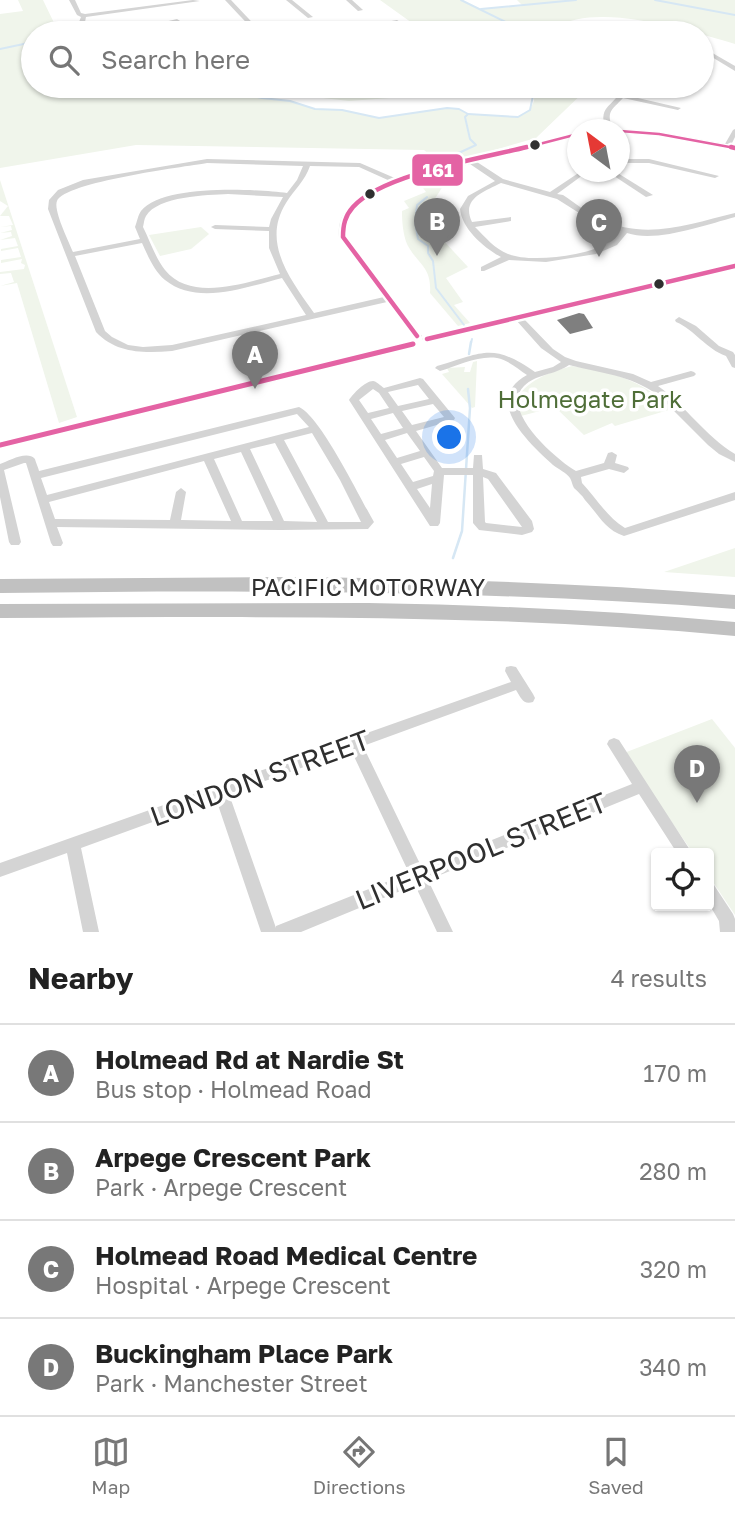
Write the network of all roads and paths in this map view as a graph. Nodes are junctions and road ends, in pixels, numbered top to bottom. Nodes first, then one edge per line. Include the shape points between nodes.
1 (72, 0) edge
2 (228, 0) edge
3 (289, 0) edge
4 (349, 0) edge
5 (197, 1) edge
6 (361, 10) dead end
7 (85, 16) junction
8 (310, 17) dead end
9 (82, 21) edge
10 (248, 21) edge
11 (714, 56) edge
12 (735, 69) edge
13 (619, 98) edge
14 (630, 98) edge
15 (678, 108) dead end
16 (604, 119) edge
17 (735, 131) edge
18 (630, 132) edge
19 (567, 137) edge
20 (731, 147) edge
21 (470, 161) junction
22 (630, 161) edge
23 (307, 163) junction
24 (715, 176) dead end
25 (396, 181) junction
26 (500, 181) junction
27 (570, 182) edge
28 (628, 182) edge
29 (288, 195) junction
30 (551, 195) junction
31 (649, 195) dead end
32 (735, 215) edge
33 (508, 219) dead end
34 (470, 225) junction
35 (215, 227) dead end
36 (271, 229) junction
37 (625, 230) junction
38 (146, 240) junction
39 (70, 255) junction
40 (508, 257) junction
41 (735, 265) edge
42 (722, 268) junction
43 (484, 269) dead end
44 (285, 275) junction
45 (735, 279) edge
46 (388, 299) junction
47 (311, 316) junction
48 (519, 318) junction
49 (679, 320) dead end
50 (415, 340) junction
51 (733, 355) edge
52 (564, 363) junction
53 (735, 365) edge
54 (440, 368) dead end
55 (691, 374) dead end
56 (534, 376) junction
57 (650, 385) junction
58 (382, 391) junction
59 (436, 400) junction
60 (396, 410) junction
61 (365, 417) junction
62 (314, 429) junction
63 (410, 430) junction
64 (379, 438) junction
65 (278, 439) junction
66 (0, 445) edge
67 (244, 448) junction
68 (426, 453) junction
69 (478, 457) dead end
70 (208, 458) junction
71 (735, 459) edge
72 (394, 462) junction
73 (624, 469) dead end
74 (0, 470) edge
75 (470, 473) junction
76 (37, 475) junction
77 (439, 475) junction
78 (575, 475) junction
79 (410, 487) junction
80 (181, 492) dead end
81 (735, 496) edge
82 (44, 500) junction
83 (51, 523) junction
84 (175, 524) junction
85 (238, 525) junction
86 (282, 526) junction
87 (325, 526) junction
88 (15, 542) dead end
89 (57, 543) dead end
90 (0, 577) edge
91 (114, 585) junction
92 (0, 586) edge
93 (735, 602) edge
94 (0, 611) edge
95 (735, 629) edge
96 (511, 671) dead end
97 (519, 684) junction
98 (528, 698) dead end
99 (355, 744) junction
100 (614, 744) dead end
101 (642, 786) junction
102 (221, 792) junction
103 (73, 845) junction
104 (682, 848) edge
105 (0, 870) edge
106 (419, 876) junction
107 (714, 898) edge
108 (91, 932) edge
109 (270, 932) edge
110 (282, 932) edge
111 (445, 932) edge
112 (728, 932) edge

1 - 7 street
2 - 10 street
3 - 8 street
4 - 6 street
5 - 7 street
7 - 9 street
11 - 12 street
13 - 16 street
14 - 15 street
17 - 20 street
18 - 20 street
19 - 21 street
21 - 25 street
21 - 26 street
22 - 24 street
23 - 25 street via 360,165
23 - 29 street via 303,178
23 - 39 street via 190,163 72,186 53,200 52,209
25 - 46 street via 357,201 342,227 348,247
26 - 30 street
26 - 34 street via 469,200 465,215
27 - 30 street
28 - 31 street
29 - 36 street
29 - 38 street via 218,191 160,202 140,216 139,227
30 - 37 street
32 - 37 street via 655,234
33 - 34 street
34 - 40 street
35 - 36 street
36 - 44 street via 274,256
37 - 40 street via 603,248 551,260
38 - 39 street
38 - 44 street via 163,273 187,287 228,288
39 - 47 street via 101,332 127,349 172,348
40 - 43 street
41 - 42 street
42 - 45 street
42 - 48 street
44 - 47 street
46 - 47 street
46 - 50 street
48 - 50 street via 427,339 425,345
48 - 52 street
49 - 51 street via 717,350
50 - 66 street
51 - 53 street
52 - 56 street
52 - 57 street
54 - 56 street via 495,354 509,357
55 - 57 street
56 - 78 street via 517,388 512,402 515,416 562,469
57 - 71 street via 717,448
58 - 59 street via 420,381
58 - 60 street
58 - 61 street via 373,384 356,396
59 - 60 street
59 - 63 street via 450,418
60 - 61 street
60 - 63 street
61 - 64 street
62 - 65 street
62 - 76 street via 304,413 292,410
62 - 87 street via 369,522 364,527
63 - 64 street
63 - 68 street
64 - 72 street
65 - 67 street
65 - 87 street
67 - 70 street
67 - 86 street
68 - 72 street
68 - 77 street
69 - 75 street
70 - 82 street
70 - 85 street
72 - 79 street
73 - 78 street via 611,460
74 - 76 street via 27,459
74 - 88 street
75 - 75 street via 492,477 528,529 483,527
75 - 77 street
76 - 82 street
77 - 79 street
77 - 79 street via 434,523
78 - 81 street via 576,484 604,518 624,532
80 - 84 street
82 - 83 street
83 - 84 street
83 - 89 street
84 - 85 street
85 - 86 street
86 - 87 street
90 - 91 highway via 86,578
91 - 92 highway, PACIFIC MOTORWAY
91 - 93 highway, PACIFIC MOTORWAY via 561,589
94 - 95 highway, PACIFIC MOTORWAY via 482,612
96 - 97 street
97 - 98 street
97 - 99 street, LONDON STREET
99 - 102 street, LONDON STREET
99 - 106 street
100 - 101 street
101 - 104 street
101 - 106 street, LIVERPOOL STREET
102 - 103 street, LONDON STREET
102 - 109 street
103 - 105 street, LONDON STREET
103 - 108 street
106 - 110 street, LIVERPOOL STREET
106 - 111 street
107 - 112 street via 727,919

